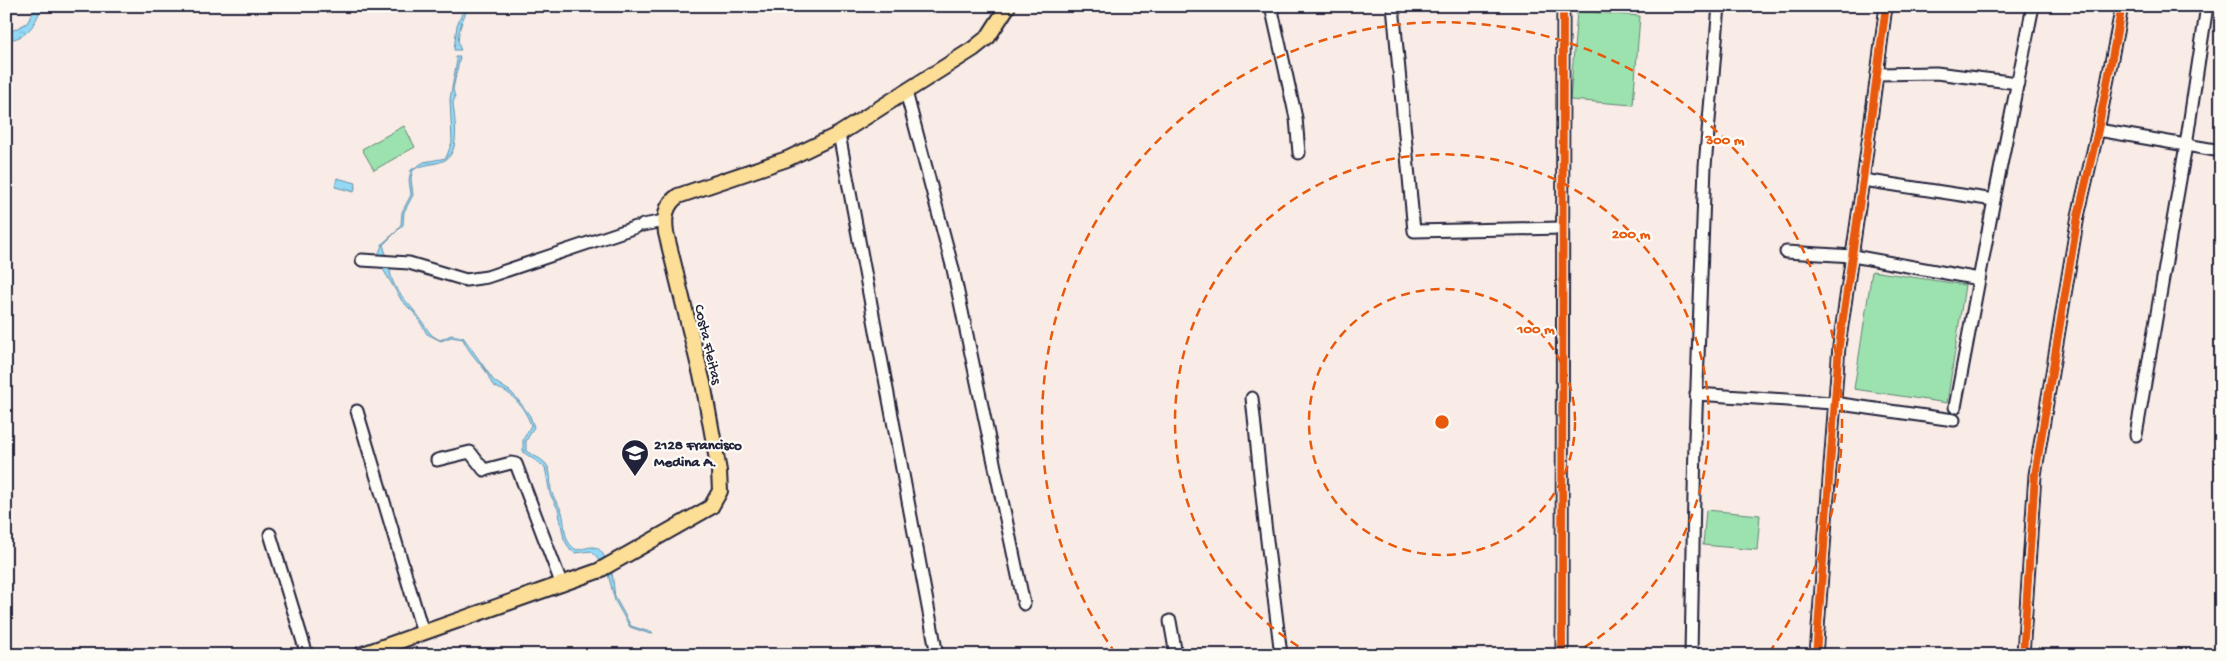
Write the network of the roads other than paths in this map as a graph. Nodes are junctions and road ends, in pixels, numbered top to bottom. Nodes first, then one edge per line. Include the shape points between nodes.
1 (1008, 6) edge
2 (1271, 6) edge
3 (1393, 6) edge
4 (1563, 6) edge
5 (1719, 6) edge
6 (1886, 6) edge
7 (2033, 6) edge
8 (2122, 6) edge
9 (2207, 6) edge
10 (1877, 74) junction
11 (2018, 83) junction
12 (906, 92) junction
13 (2098, 130) junction
14 (838, 134) junction
15 (2186, 145) junction
16 (2221, 151) edge
17 (1299, 153) dead end
18 (1863, 180) junction
19 (1994, 200) junction
20 (664, 220) junction
21 (1562, 228) junction
22 (1786, 252) dead end
23 (1853, 256) junction
24 (362, 260) dead end
25 (1979, 279) junction
26 (1696, 394) junction
27 (1252, 398) dead end
28 (1833, 402) junction
29 (1955, 407) dead end
30 (357, 411) dead end
31 (1954, 420) dead end
32 (2136, 436) dead end
33 (437, 460) dead end
34 (270, 534) dead end
35 (562, 585) junction
36 (1024, 604) dead end
37 (1170, 621) dead end
38 (423, 633) junction
39 (362, 654) edge
40 (307, 655) edge
41 (937, 655) edge
42 (1176, 655) edge
43 (1281, 655) edge
44 (1562, 655) edge
45 (1691, 655) edge
46 (1816, 655) edge
47 (2023, 655) edge

1 - 12 main road via 997,26 983,41
2 - 17 street via 1296,118
3 - 21 street via 1414,232
4 - 21 street
5 - 26 street via 1705,166
6 - 10 street
7 - 11 street
8 - 13 street
9 - 15 street
10 - 11 street via 1936,72
10 - 18 street
11 - 19 street
12 - 14 main road
12 - 36 street via 953,268
13 - 15 street
13 - 47 street via 2078,216 2035,476
14 - 20 main road via 786,159 678,196 670,204
14 - 41 street
15 - 16 street
15 - 32 street
18 - 19 street
18 - 23 street
19 - 25 street
20 - 24 street via 487,277 466,280 409,262
20 - 35 main road, Costa Fleitas via 702,383 720,492 712,507 700,515 598,571
21 - 44 street
22 - 23 street
23 - 25 street
23 - 28 street
25 - 29 street
26 - 28 street
26 - 45 street
27 - 43 street
28 - 31 street
28 - 46 street
30 - 38 street
33 - 35 street via 470,452 484,470 516,464
34 - 40 street
35 - 38 main road, Costa Fleitas
37 - 42 street
38 - 39 main road, Costa Fleitas

